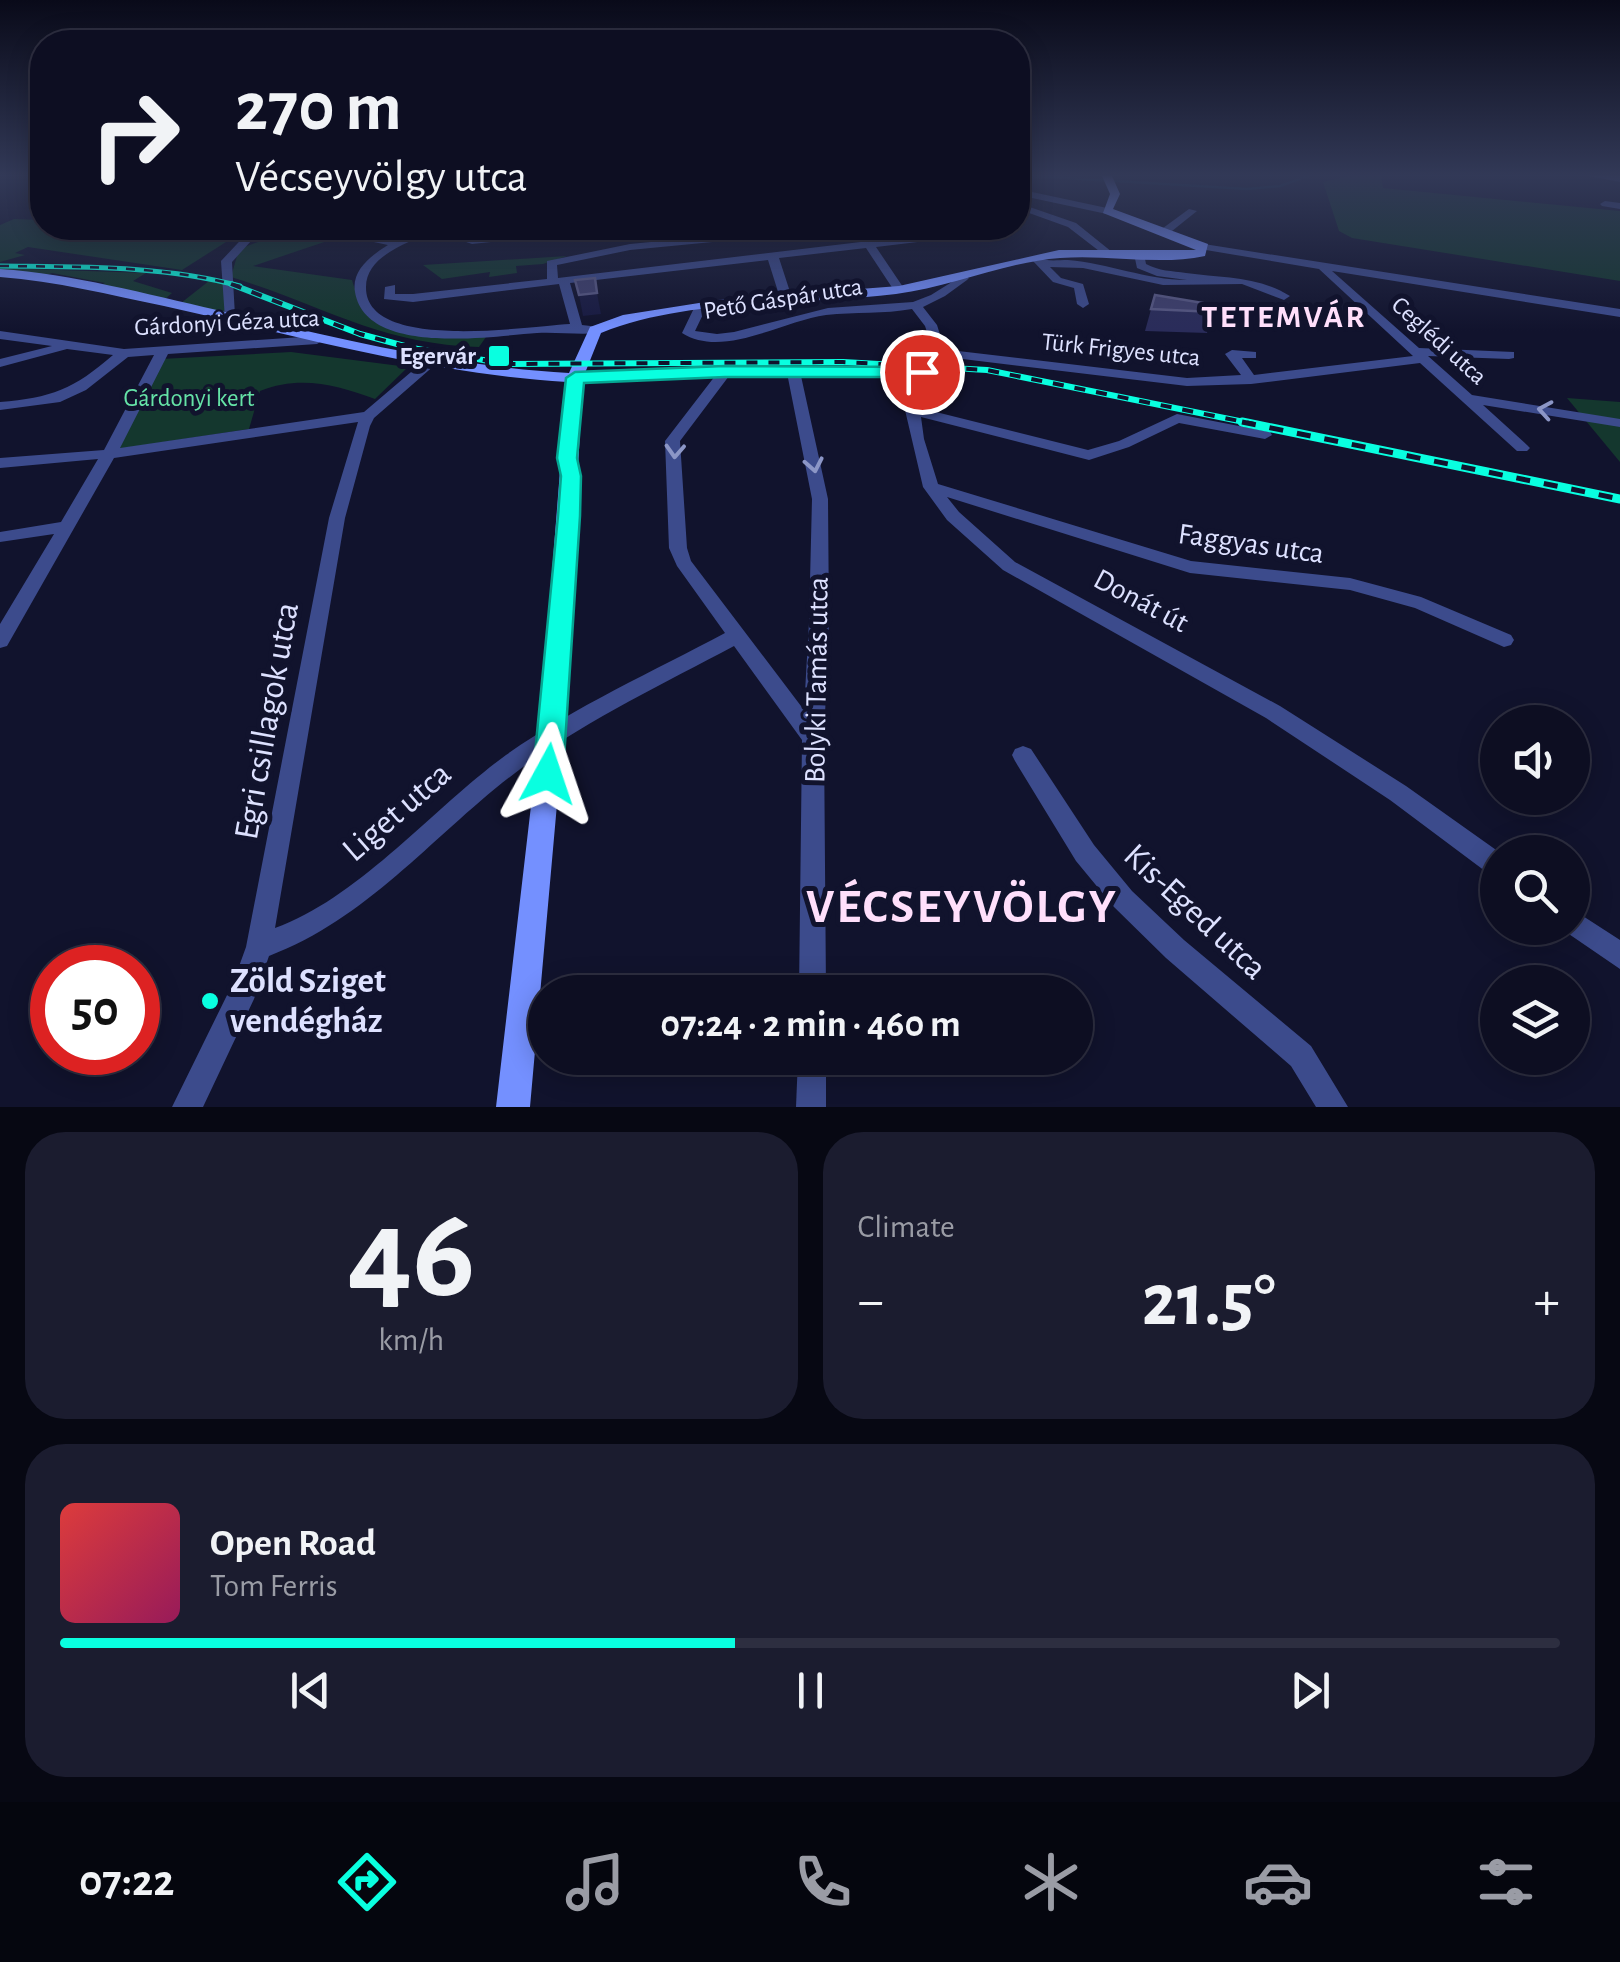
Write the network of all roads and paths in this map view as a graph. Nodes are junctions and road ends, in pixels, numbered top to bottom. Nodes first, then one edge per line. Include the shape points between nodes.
1 (1075, 228) edge
2 (1150, 228) edge
3 (1171, 228) edge
4 (1164, 233) junction
5 (247, 240) edge
6 (380, 240) edge
7 (409, 240) edge
8 (701, 240) joint
9 (826, 240) edge
10 (900, 240) edge
11 (875, 242) junction
12 (400, 244) junction
13 (1204, 247) junction
14 (828, 248) junction
15 (1106, 252) junction
16 (1139, 254) junction
17 (772, 255) junction
18 (1039, 261) junction
19 (707, 263) junction
20 (1324, 269) junction
21 (0, 273) edge
22 (963, 278) junction
23 (1205, 280) junction
24 (558, 281) junction
25 (391, 286) dead end
26 (898, 290) junction
27 (1284, 296) dead end
28 (786, 298) junction
29 (1084, 304) dead end
30 (915, 305) junction
31 (701, 306) junction
32 (1620, 314) edge
33 (229, 316) junction
34 (576, 325) junction
35 (595, 330) junction
36 (0, 335) edge
37 (317, 340) junction
38 (45, 341) junction
39 (71, 345) junction
40 (162, 350) junction
41 (936, 352) junction
42 (124, 353) junction
43 (1251, 355) dead end
44 (1417, 356) junction
45 (1508, 356) dead end
46 (5, 362) edge
47 (429, 364) junction
48 (725, 372) junction
49 (789, 372) junction
50 (922, 372) junction
51 (575, 378) junction
52 (1251, 380) junction
53 (1470, 398) junction
54 (0, 406) edge
55 (912, 410) junction
56 (368, 416) junction
57 (1620, 423) edge
58 (1265, 435) dead end
59 (1522, 448) dead end
60 (110, 454) junction
61 (3, 465) edge
62 (932, 487) junction
63 (66, 527) junction
64 (0, 537) edge
65 (736, 636) junction
66 (1504, 640) dead end
67 (0, 642) edge
68 (551, 737) junction
69 (813, 738) junction
70 (1023, 755) dead end
71 (1480, 853) edge
72 (1590, 934) edge
73 (259, 947) junction
74 (1620, 956) edge
75 (813, 975) edge
76 (812, 1075) edge
77 (187, 1107) edge
78 (513, 1107) edge
79 (811, 1107) edge
80 (1333, 1107) edge

1 - 15 street
2 - 4 main road
3 - 4 street
4 - 13 main road
5 - 33 street via 226,262
6 - 12 street
7 - 12 street
8 - 19 street
8 - 24 street via 551,263
9 - 14 street
10 - 11 street
11 - 14 street
11 - 26 street via 871,248
12 - 34 street via 367,264 359,280 374,317 424,334
13 - 16 main road via 1182,256
13 - 20 street
14 - 17 street
15 - 16 main road
15 - 18 main road
16 - 23 street via 1152,274
17 - 19 street
17 - 28 street
18 - 22 main road
18 - 23 street via 1149,282
18 - 29 street via 1057,280 1079,286
19 - 24 street
20 - 32 street
20 - 44 street, Ceglédi utca
21 - 33 main road
22 - 26 main road
22 - 30 street
23 - 27 street via 1243,281
24 - 25 street via 396,299 388,297
24 - 34 street
26 - 28 main road
28 - 31 main road
30 - 31 street, Pető Gáspár utca via 852,308 737,334 694,336 688,333
30 - 41 street via 936,335
31 - 35 main road via 614,320
33 - 37 main road
34 - 35 street
35 - 51 main road
36 - 38 street, Gárdonyi Géza utca
37 - 40 street, Gárdonyi Géza utca
37 - 47 main road, Gárdonyi Géza utca
38 - 39 street, Gárdonyi Géza utca
38 - 46 street
39 - 42 street, Gárdonyi Géza utca
39 - 46 street
40 - 42 street, Gárdonyi Géza utca
40 - 60 street
41 - 50 street, Donát út
41 - 52 street, Türk Frigyes utca via 1188,382
42 - 54 street via 68,396
43 - 52 street via 1232,354
44 - 45 street, Türk Frigyes utca
44 - 52 street, Türk Frigyes utca
44 - 53 street, Ceglédi utca
47 - 51 main road, Gárdonyi Géza utca
47 - 56 street
48 - 49 street
48 - 51 street
48 -> 65 street via 672,442 678,548
49 - 50 street
49 -> 69 street, Bolyki Tamás utca via 820,499
50 - 55 street, Donát út
51 - 68 main road
57 -> 53 street
53 - 59 street, Ceglédi utca
55 - 58 street via 1089,455 1177,418
55 - 62 street, Donát út
56 - 60 street
56 - 73 street, Egri csillagok utca via 337,518
60 - 61 street
60 - 63 street
62 - 66 street, Faggyas utca via 1190,567 1350,584 1420,603
62 - 71 street, Donát út via 953,516 1010,566 1272,712
63 - 64 street
63 - 67 street
65 - 68 street, Liget utca
65 - 69 street
68 - 73 street, Liget utca via 464,798 332,915
68 - 78 main road
69 - 75 street, Bolyki Tamás utca
70 - 80 street, Kis-Eged utca via 1123,899 1301,1056
72 - 74 street
73 - 77 street, Egri csillagok utca
76 - 79 street

